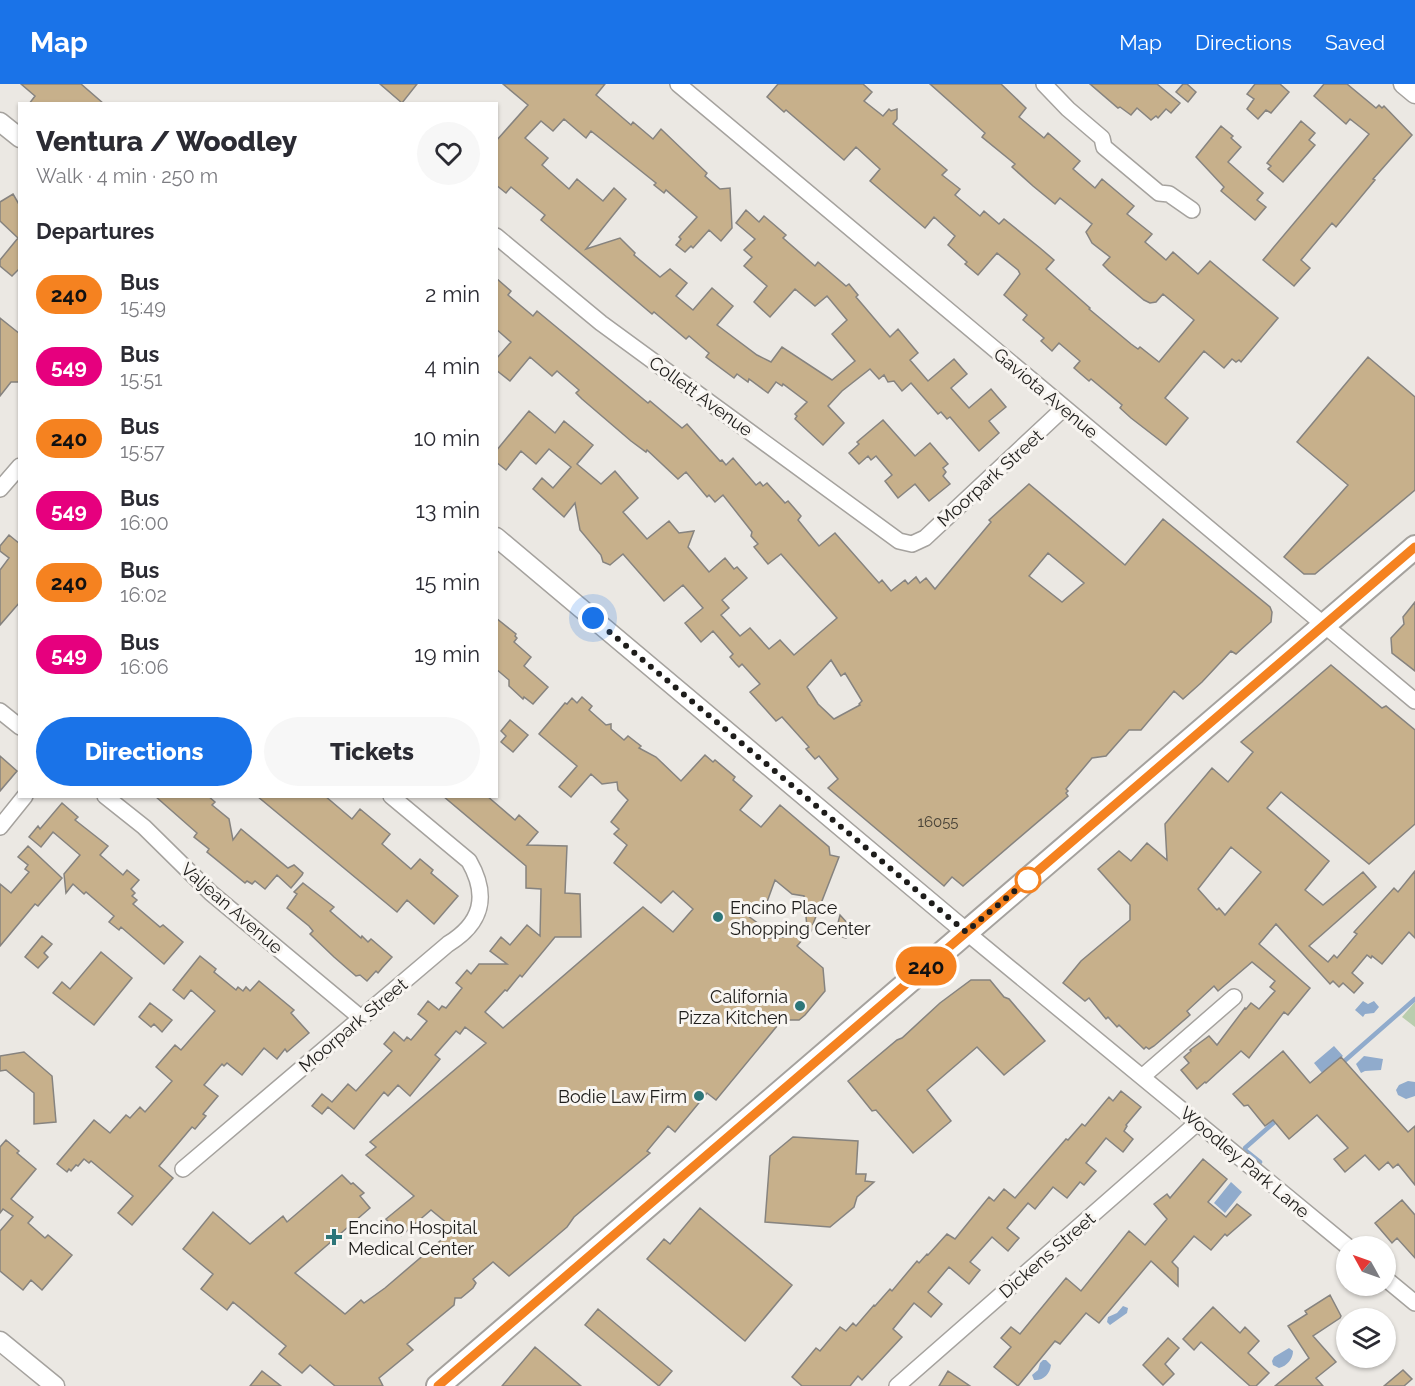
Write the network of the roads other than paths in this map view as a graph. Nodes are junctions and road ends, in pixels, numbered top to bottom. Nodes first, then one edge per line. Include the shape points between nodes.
1 (678, 84) edge
2 (1044, 84) edge
3 (1403, 84) edge
4 (1415, 94) edge
5 (0, 122) edge
6 (18, 136) edge
7 (1192, 210) dead end
8 (498, 238) edge
9 (1064, 408) junction
10 (18, 468) edge
11 (0, 489) edge
12 (498, 539) edge
13 (912, 544) joint
14 (1415, 547) edge
15 (1324, 625) junction
16 (1415, 701) edge
17 (0, 711) edge
18 (18, 725) edge
19 (24, 798) edge
20 (108, 798) edge
21 (393, 798) edge
22 (0, 827) edge
23 (966, 932) junction
24 (1234, 997) dead end
25 (361, 1018) junction
26 (1143, 1077) junction
27 (1197, 1123) junction
28 (183, 1169) dead end
29 (1336, 1237) edge
30 (1396, 1287) edge
31 (1415, 1303) edge
32 (0, 1341) edge
33 (55, 1386) edge
34 (438, 1386) edge
35 (897, 1386) edge

1 - 9 street, Gaviota Avenue
2 - 7 street via 1102,138 1104,147 1159,193 1169,194
3 - 4 street
5 - 6 street
8 - 13 street, Collett Avenue via 601,323 899,541
9 - 13 street, Moorpark Street via 925,538
9 - 15 street, Gaviota Avenue
10 - 11 street
12 - 23 street
14 - 15 main road
15 - 16 street, Gaviota Avenue
15 - 23 main road
17 - 18 street
19 - 22 street
20 - 25 street, Valjean Avenue via 144,827 211,893
21 - 25 street, Moorpark Street via 469,861 481,897 475,920 462,936
23 - 26 street, Woodley Park Lane
23 - 34 main road
24 - 26 street
25 - 28 street, Moorpark Street
26 - 27 street, Woodley Park Lane
27 - 29 street, Woodley Park Lane
27 - 35 street, Dickens Street
30 - 31 street
32 - 33 street

